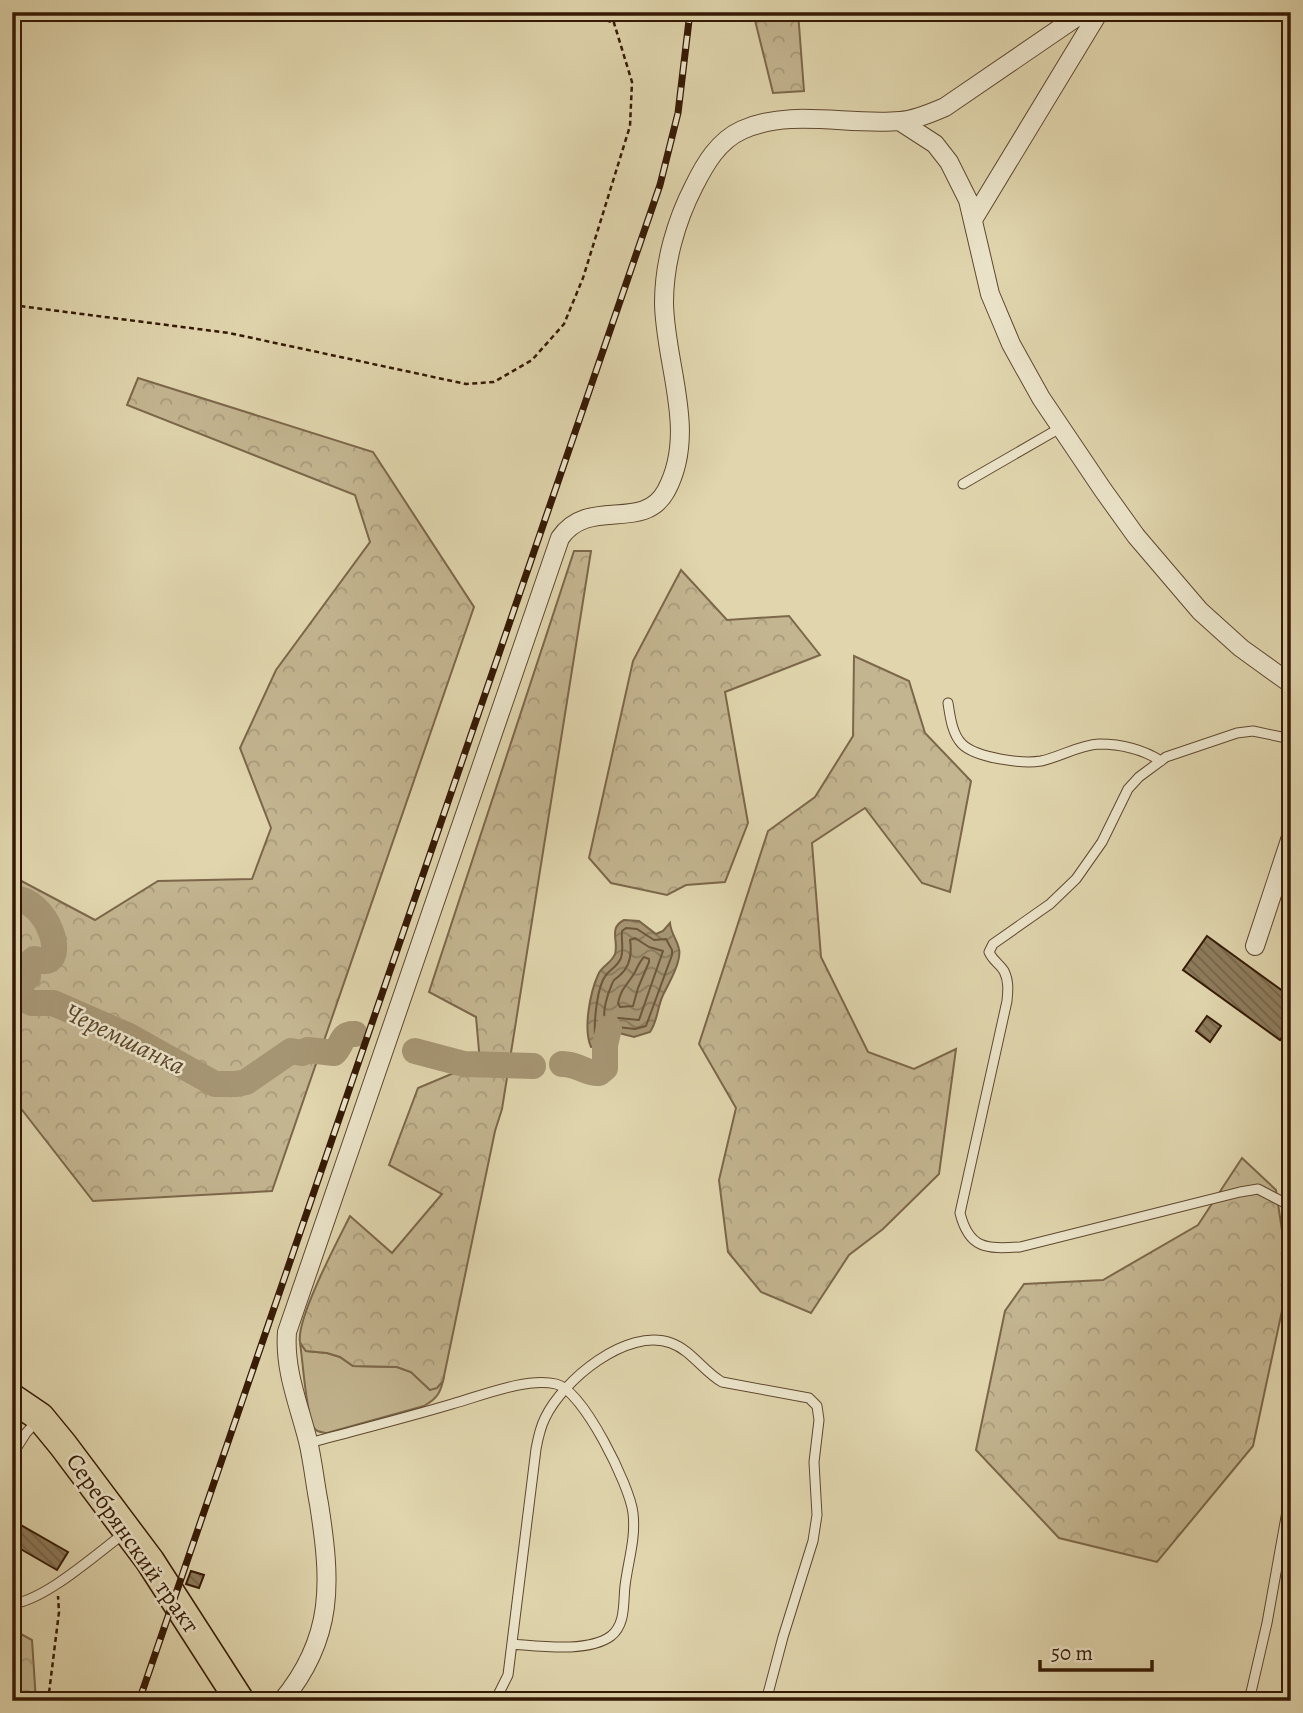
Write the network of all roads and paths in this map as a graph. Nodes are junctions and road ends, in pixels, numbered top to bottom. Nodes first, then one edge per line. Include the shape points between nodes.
1 (582, 12) edge
2 (614, 12) edge
3 (1084, 12) edge
4 (1099, 12) edge
5 (614, 23) junction
6 (901, 121) junction
7 (974, 218) junction
8 (12, 305) edge
9 (1060, 428) junction
10 (963, 484) dead end
11 (1291, 684) edge
12 (947, 703) dead end
13 (1291, 739) edge
14 (1161, 761) junction
15 (1291, 838) edge
16 (1255, 946) dead end
17 (1291, 1211) edge
18 (566, 1388) junction
19 (12, 1398) edge
20 (40, 1417) junction
21 (309, 1443) junction
22 (12, 1455) edge
23 (1291, 1489) edge
24 (128, 1531) junction
25 (58, 1582) junction
26 (12, 1604) edge
27 (512, 1644) junction
28 (48, 1701) edge
29 (240, 1701) edge
30 (282, 1701) edge
31 (495, 1701) edge
32 (766, 1701) edge
33 (1249, 1701) edge

1 - 5 path
2 - 5 path
3 - 6 street via 945,107
4 - 7 street
5 - 8 path via 632,82 630,126 583,278 564,324 532,360 494,382 466,384 229,333
6 - 7 street via 935,144
6 - 21 street via 806,118 742,130 711,157 688,198 669,260 664,302 681,428 675,472 660,502 647,510 591,516 576,521 560,538 292,1313 285,1351
7 - 9 street via 982,270 994,306
9 - 10 lane
9 - 11 street via 1181,592 1241,648
12 - 14 lane via 962,744 980,754 1042,761 1096,744 1125,746
13 - 14 lane via 1253,730
14 - 17 lane via 1128,789 1102,842 1076,878 1050,904 993,944 989,952 1005,972 1007,1001 960,1213 964,1231 988,1247 1020,1247 1258,1189 1286,1203
15 - 16 street
18 - 21 lane via 548,1383 494,1392
18 - 27 lane via 540,1432
18 - 27 lane via 586,1411 632,1504 634,1538 621,1621 612,1635 595,1642 565,1647
18 - 32 lane via 609,1353 659,1341 683,1349 722,1382 810,1398 817,1406 813,1541
19 - 20 main road, Серебрянский тракт
20 - 22 lane
20 - 24 main road, Серебрянский тракт
21 - 30 street via 325,1545 327,1605 314,1651
23 - 33 lane
24 - 25 lane
24 - 29 main road, Серебрянский тракт
25 - 26 lane via 33,1598
25 - 28 path via 59,1612
27 - 31 lane via 508,1675

